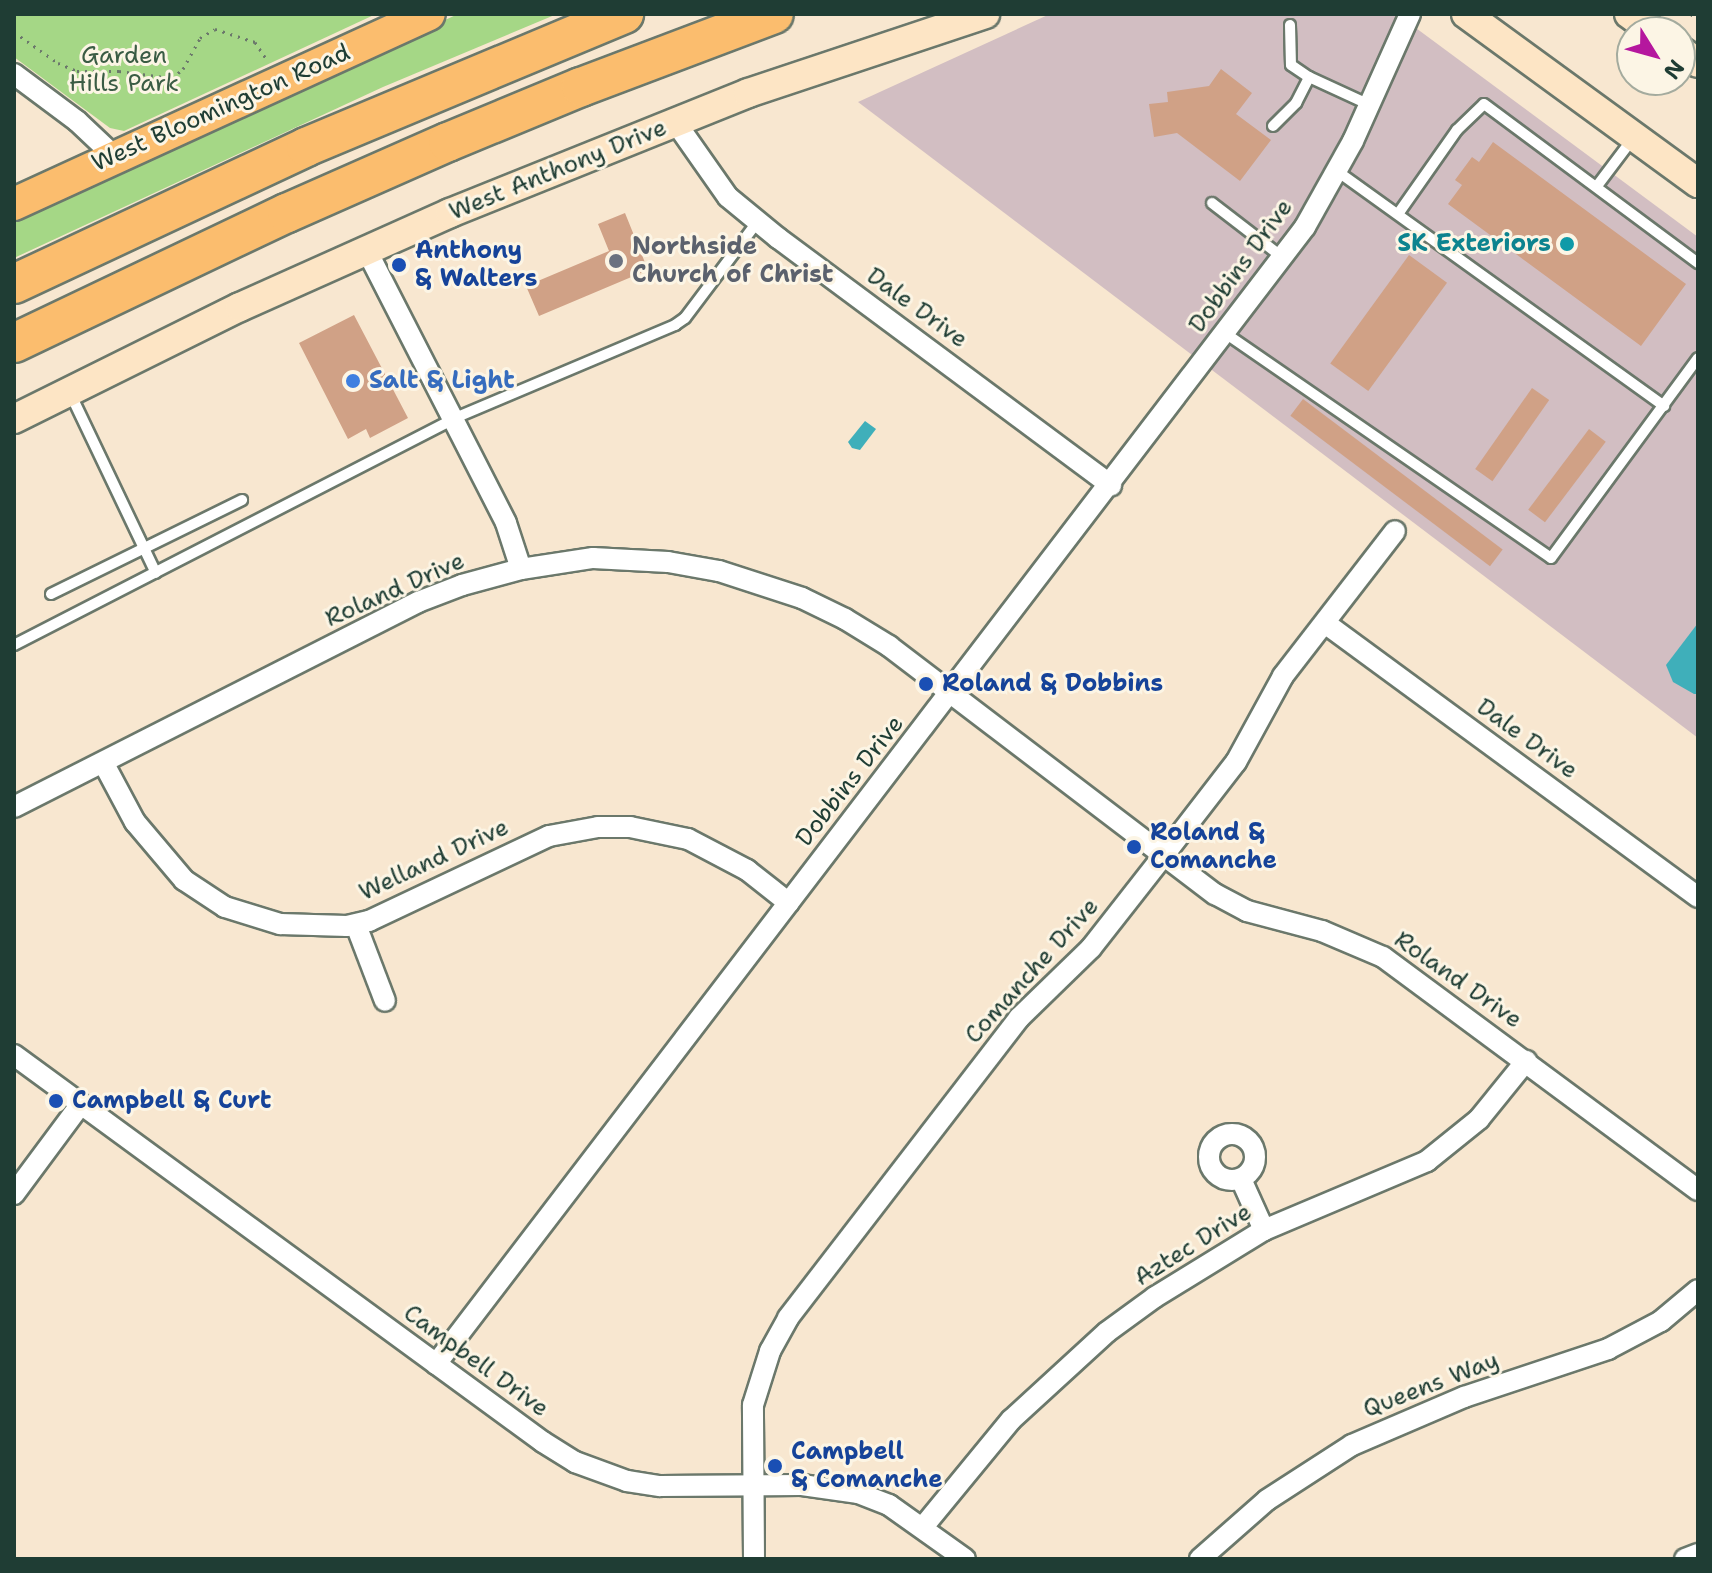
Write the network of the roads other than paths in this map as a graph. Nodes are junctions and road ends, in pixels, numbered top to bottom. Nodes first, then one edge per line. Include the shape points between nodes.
1 (429, 14) edge
2 (624, 14) edge
3 (774, 14) edge
4 (985, 14) edge
5 (1410, 14) edge
6 (1466, 14) edge
7 (1290, 25) dead end
8 (14, 74) edge
9 (1309, 77) junction
10 (1370, 105) junction
11 (676, 123) junction
12 (1273, 126) dead end
13 (1635, 136) junction
14 (113, 155) junction
15 (1337, 171) junction
16 (1698, 183) edge
17 (1597, 186) junction
18 (1212, 203) dead end
19 (14, 204) edge
20 (1398, 214) junction
21 (758, 221) junction
22 (367, 251) junction
23 (1282, 257) junction
24 (1698, 263) edge
25 (14, 284) edge
26 (1225, 333) junction
27 (14, 343) edge
28 (1698, 358) edge
29 (69, 391) junction
30 (1664, 406) junction
31 (455, 418) junction
32 (14, 419) edge
33 (1111, 485) junction
34 (242, 500) dead end
35 (1395, 531) dead end
36 (146, 547) junction
37 (521, 569) junction
38 (156, 573) junction
39 (51, 594) dead end
40 (1325, 623) junction
41 (14, 645) edge
42 (953, 692) junction
43 (104, 764) junction
44 (14, 807) edge
45 (1164, 855) junction
46 (1698, 897) edge
47 (789, 903) junction
48 (356, 925) junction
49 (385, 1001) dead end
50 (14, 1055) edge
51 (1526, 1061) junction
52 (80, 1105) junction
53 (1241, 1179) dead end
54 (1698, 1190) edge
55 (14, 1194) edge
56 (1264, 1230) junction
57 (1698, 1290) edge
58 (436, 1364) junction
59 (752, 1487) junction
60 (923, 1527) junction
61 (1698, 1554) edge
62 (754, 1559) edge
63 (965, 1559) edge
64 (1200, 1559) edge
65 (1685, 1559) edge

1 - 14 main road, West Bloomington Road
2 - 25 highway via 306,147
3 - 27 highway via 448,142
4 - 11 street, West Anthony Drive via 748,93
5 - 10 street, Dobbins Drive
6 - 13 street
7 - 9 lane via 1291,65
8 - 14 street
9 - 10 lane
9 - 12 lane via 1296,103
10 - 15 street, Dobbins Drive
11 - 21 street, Dale Drive via 711,177
11 - 22 street, West Anthony Drive
13 - 16 street
13 - 17 lane
14 - 19 main road, West Bloomington Road
15 - 20 lane
15 - 23 street, Dobbins Drive
17 - 20 lane via 1484,104 1457,130
17 - 24 lane
18 - 23 lane
20 - 30 lane
21 - 31 lane via 675,325
21 - 33 street, Dale Drive
22 - 29 street, West Anthony Drive
22 - 31 street
23 - 26 street, Dobbins Drive
26 - 30 lane via 1551,558
26 - 33 street, Dobbins Drive
28 - 30 lane
29 - 32 street, West Anthony Drive
29 - 36 lane
31 - 37 street via 506,523
31 - 38 lane
33 - 42 street, Dobbins Drive
34 - 36 lane
35 - 40 street, Comanche Drive
36 - 38 lane
36 - 39 lane
37 - 42 street, Roland Drive via 614,557 668,562 757,581 845,619
37 - 43 street, Roland Drive via 418,602
38 - 41 lane
40 - 45 street, Comanche Drive via 1283,676 1236,762
40 - 46 street, Dale Drive
42 - 45 street, Roland Drive
42 - 47 street, Dobbins Drive
43 - 44 street, Roland Drive
43 - 48 street, Welland Drive via 152,845 205,896 280,924
45 - 51 street, Roland Drive via 1247,911 1322,931 1383,957
45 - 59 street, Comanche Drive via 1091,948 1019,1018 788,1318 770,1351 753,1405
47 - 48 street, Welland Drive via 747,870 688,839 630,827 598,827 549,836
47 - 58 street, Dobbins Drive
48 - 49 street
50 - 52 street, Campbell Drive
51 - 54 street, Roland Drive
51 - 56 street, Aztec Drive via 1479,1119 1427,1161
52 - 55 street
52 - 58 street, Campbell Drive
53 - 56 street
56 - 60 street, Aztec Drive via 1155,1297 1062,1370 972,1464
57 - 64 street, Queens Way via 1661,1321 1608,1349 1464,1397 1352,1445 1267,1500
58 - 59 street, Campbell Drive via 543,1442 602,1474 660,1486
59 - 60 street, Campbell Drive via 802,1485 858,1493
59 - 62 street, Comanche Drive
60 - 63 street, Campbell Drive
61 - 65 street

